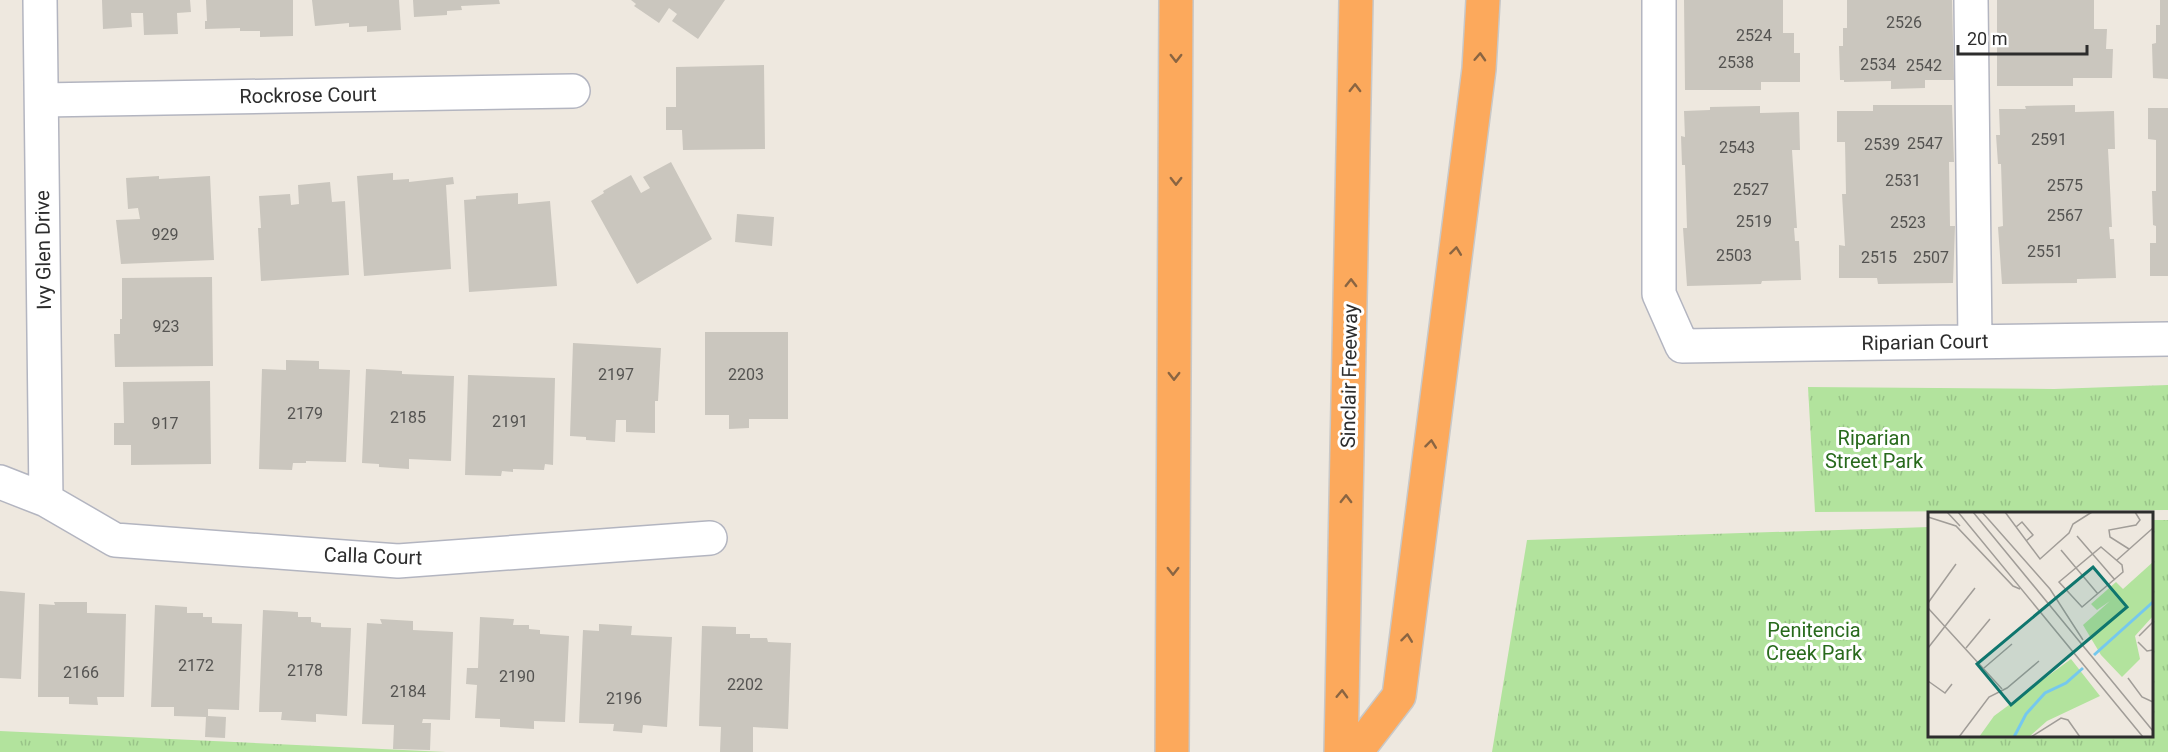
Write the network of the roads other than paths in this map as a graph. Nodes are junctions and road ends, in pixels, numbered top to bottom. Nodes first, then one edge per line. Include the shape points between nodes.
1 (40, 0) edge
2 (1176, 0) edge
3 (1356, 0) edge
4 (1483, 0) edge
5 (1659, 0) edge
6 (1971, 0) edge
7 (573, 91) dead end
8 (42, 100) junction
9 (2168, 339) edge
10 (1975, 342) junction
11 (0, 482) edge
12 (46, 500) junction
13 (710, 538) dead end
14 (1172, 752) edge
15 (1341, 752) edge
16 (1356, 752) edge

1 - 8 street, Ivy Glen Drive
2 -> 14 highway
15 -> 3 highway, Sinclair Freeway
16 -> 4 highway via 1400,696 1479,69
5 - 10 street, Riparian Court via 1659,294 1682,346
6 - 10 street
7 - 8 street, Rockrose Court
8 - 12 street, Ivy Glen Drive
9 - 10 street, Riparian Court
11 - 12 street, Calla Court
12 - 13 street, Calla Court via 115,540 398,561

